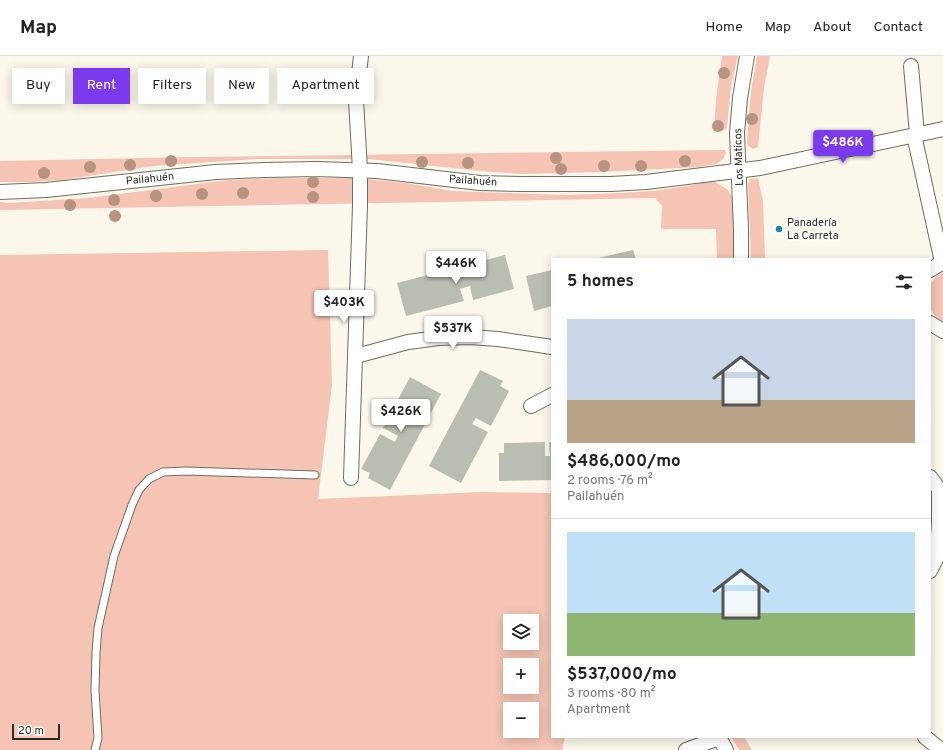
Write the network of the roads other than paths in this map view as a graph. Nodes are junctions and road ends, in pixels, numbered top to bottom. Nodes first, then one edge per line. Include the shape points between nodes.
1 (361, 56) edge
2 (747, 56) edge
3 (911, 66) dead end
4 (943, 129) edge
5 (916, 135) junction
6 (360, 170) junction
7 (739, 171) junction
8 (0, 192) edge
9 (741, 258) edge
10 (943, 262) edge
11 (931, 269) edge
12 (931, 324) edge
13 (943, 331) edge
14 (551, 347) edge
15 (356, 356) junction
16 (551, 396) edge
17 (531, 406) dead end
18 (315, 475) dead end
19 (351, 478) dead end
20 (931, 478) edge
21 (931, 569) edge
22 (716, 738) edge
23 (720, 738) edge
24 (926, 738) edge
25 (95, 750) edge
26 (686, 750) edge
27 (726, 750) edge
28 (941, 750) edge

1 - 6 street via 356,100
2 - 7 street, Los Maticos via 737,133
3 - 5 street
4 - 5 street, Pailahuén
5 - 7 street, Pailahuén
5 - 10 street
6 - 7 street, Pailahuén via 480,183 576,185 646,182
6 - 8 street, Pailahuén via 216,172 46,190
6 - 15 street
7 - 9 street, Los Maticos
10 - 11 street
12 - 13 street
14 - 15 street via 491,338 438,338 408,342
15 - 19 street
16 - 17 street
18 - 25 lane via 163,472 149,479 139,490 114,556 98,628 95,691 98,738
20 - 21 street via 939,489 939,524 936,559
22 - 26 street
23 - 27 street
24 - 28 street

